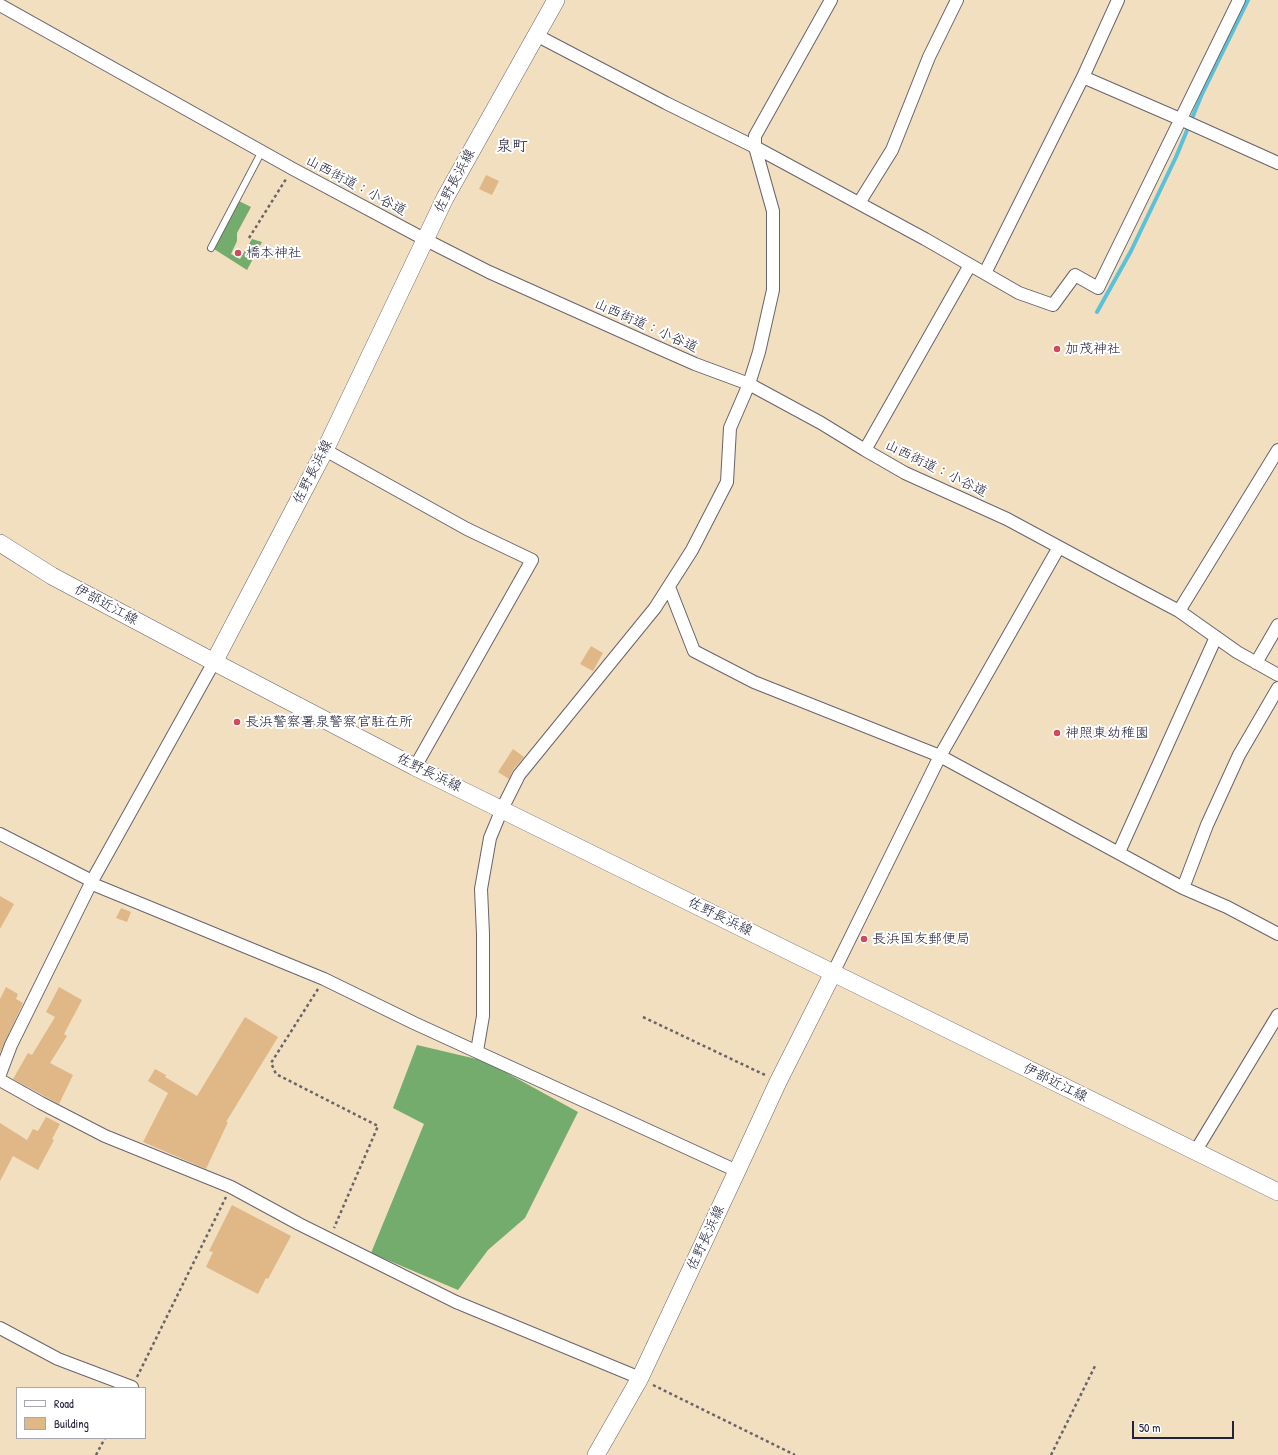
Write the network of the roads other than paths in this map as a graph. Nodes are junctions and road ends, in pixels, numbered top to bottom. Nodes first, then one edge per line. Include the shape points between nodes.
1 (556, 0) edge
2 (831, 0) edge
3 (956, 0) edge
4 (1118, 0) edge
5 (1239, 0) edge
6 (0, 5) edge
7 (536, 35) junction
8 (1082, 77) junction
9 (1180, 119) junction
10 (755, 147) junction
11 (262, 152) junction
12 (1278, 163) edge
13 (859, 203) junction
14 (426, 240) junction
15 (211, 248) dead end
16 (970, 265) junction
17 (985, 273) junction
18 (749, 384) junction
19 (325, 450) junction
20 (865, 450) junction
21 (1278, 450) edge
22 (0, 543) edge
23 (1060, 547) junction
24 (669, 587) junction
25 (1179, 610) junction
26 (1278, 625) edge
27 (1216, 636) junction
28 (214, 662) junction
29 (1256, 663) junction
30 (1278, 675) edge
31 (1278, 688) edge
32 (940, 756) junction
33 (415, 767) junction
34 (502, 809) junction
35 (0, 834) edge
36 (1119, 852) junction
37 (91, 882) junction
38 (1183, 888) junction
39 (1278, 934) edge
40 (833, 973) junction
41 (1278, 1015) edge
42 (477, 1051) junction
43 (0, 1074) edge
44 (0, 1080) edge
45 (1195, 1152) junction
46 (738, 1171) junction
47 (1278, 1192) edge
48 (0, 1328) edge
49 (640, 1378) junction
50 (132, 1387) road end
51 (596, 1455) edge

1 - 7 main road, 佐野長浜線
2 - 10 street via 755,136
3 - 13 street via 929,57 892,150
4 - 8 street
5 - 9 street
6 - 11 street, 山西街道：小谷道
7 - 10 street via 666,104
7 - 14 main road, 佐野長浜線 via 445,198
8 - 9 street
8 - 17 street
9 - 12 street
9 - 17 street via 1098,288 1075,275 1053,305 1019,293
10 - 13 street
10 - 18 street via 773,211 773,290
11 - 14 street, 山西街道：小谷道
11 - 15 lane
13 - 16 street
14 - 18 street, 山西街道：小谷道 via 489,272 645,342
14 - 19 main road, 佐野長浜線
16 - 17 street
16 - 20 street
18 - 20 street, 山西街道：小谷道
18 - 24 street via 730,428 727,482 692,550
19 - 28 main road, 佐野長浜線
19 - 33 street via 467,529 532,560
20 - 23 street, 山西街道：小谷道 via 906,473 1008,519
21 - 25 street
22 - 28 main road, 伊部近江線 via 52,576
23 - 25 street, 山西街道：小谷道
23 - 32 street
24 - 32 street via 694,651 754,682
24 - 34 street via 655,608 519,775
25 - 27 street, 山西街道：小谷道
26 - 29 street
27 - 29 street, 山西街道：小谷道
27 - 36 street
28 - 33 main road, 佐野長浜線
28 - 37 street
29 - 30 street, 山西街道：小谷道
31 - 38 street via 1239,755 1207,825
32 - 36 street
32 - 40 street
33 - 34 main road, 佐野長浜線
34 - 40 main road, 佐野長浜線
34 - 42 street via 490,838 481,889 483,1016
35 - 37 street
36 - 38 street
37 - 42 street via 324,979
37 - 43 street via 11,1045
38 - 39 street
40 - 45 main road, 伊部近江線
40 - 46 main road, 佐野長浜線 via 778,1082
41 - 45 street
42 - 46 street
44 - 49 street via 105,1136 231,1187 456,1302
45 - 47 main road, 伊部近江線
46 - 49 main road, 佐野長浜線
48 - 50 street via 58,1359
49 - 51 main road, 佐野長浜線

